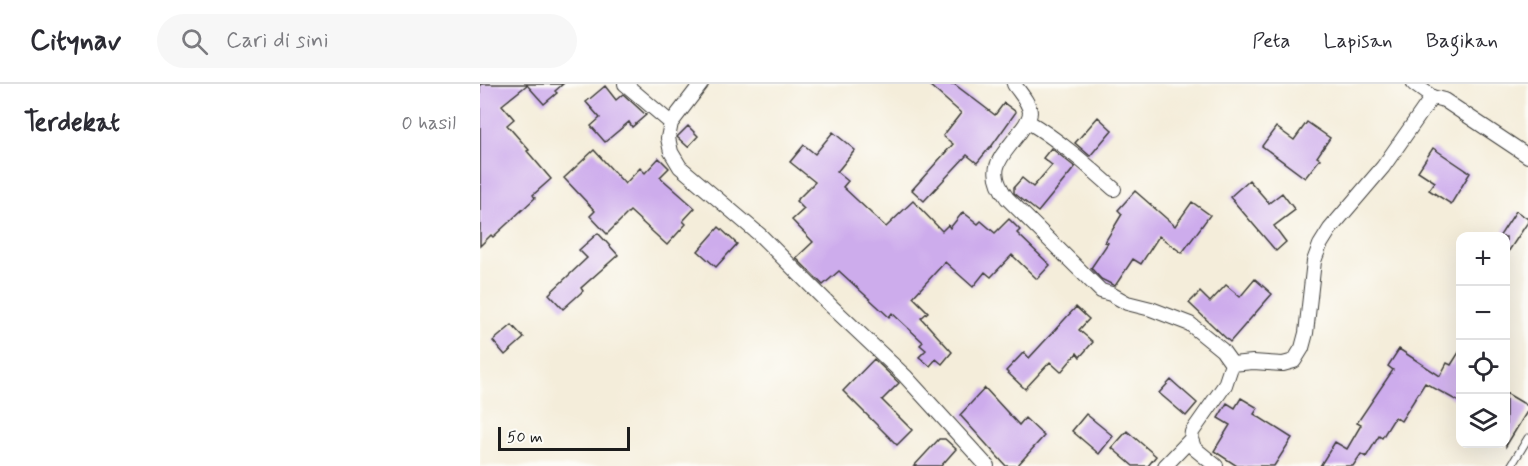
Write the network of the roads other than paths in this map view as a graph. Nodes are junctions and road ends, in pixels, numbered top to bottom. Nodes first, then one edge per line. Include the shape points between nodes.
1 (625, 84) edge
2 (701, 84) edge
3 (1014, 84) edge
4 (1414, 84) edge
5 (1432, 97) junction
6 (1027, 121) junction
7 (671, 123) junction
8 (1528, 156) edge
9 (1113, 189) dead end
10 (1232, 364) junction
11 (1528, 438) edge
12 (1191, 439) junction
13 (987, 466) edge
14 (1165, 466) edge
15 (1216, 466) edge
16 (1511, 466) edge

1 - 7 street
2 - 7 street
3 - 6 street via 1028,105
4 - 5 street
5 - 8 street via 1444,100
5 - 10 street via 1383,167 1320,244 1314,261 1306,333 1294,361
6 - 9 street via 1045,131
6 - 10 street via 996,169 999,187 1008,198 1101,291 1190,324
7 - 13 street via 668,138 680,167 760,235 905,376
10 - 12 street via 1225,385 1196,425
11 - 16 lane
12 - 14 street
12 - 15 street via 1194,448

